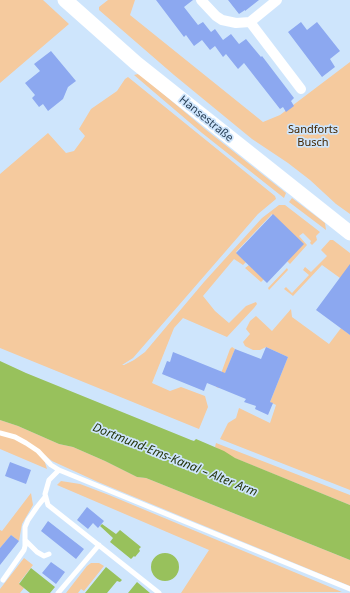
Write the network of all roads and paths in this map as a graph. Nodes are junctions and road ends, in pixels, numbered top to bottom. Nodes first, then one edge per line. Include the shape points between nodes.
1 (65, 0) edge
2 (201, 0) edge
3 (277, 0) edge
4 (250, 22) junction
5 (301, 89) dead end
6 (350, 233) edge
7 (0, 433) edge
8 (59, 470) junction
9 (45, 497) junction
10 (25, 540) junction
11 (99, 545) junction
12 (49, 554) dead end
13 (3, 580) dead end
14 (350, 589) edge
15 (58, 593) edge
16 (159, 593) edge

1 - 6 main road, Hansestraße via 136,63
2 - 4 street via 222,20
3 - 4 street
4 - 5 street
7 - 8 lane via 26,442
8 - 9 lane via 49,480
8 - 14 lane
9 - 10 lane via 28,520
9 - 11 lane via 48,505
10 - 12 lane via 36,552 44,556
10 - 13 lane via 20,556
11 - 15 lane
11 - 16 lane

